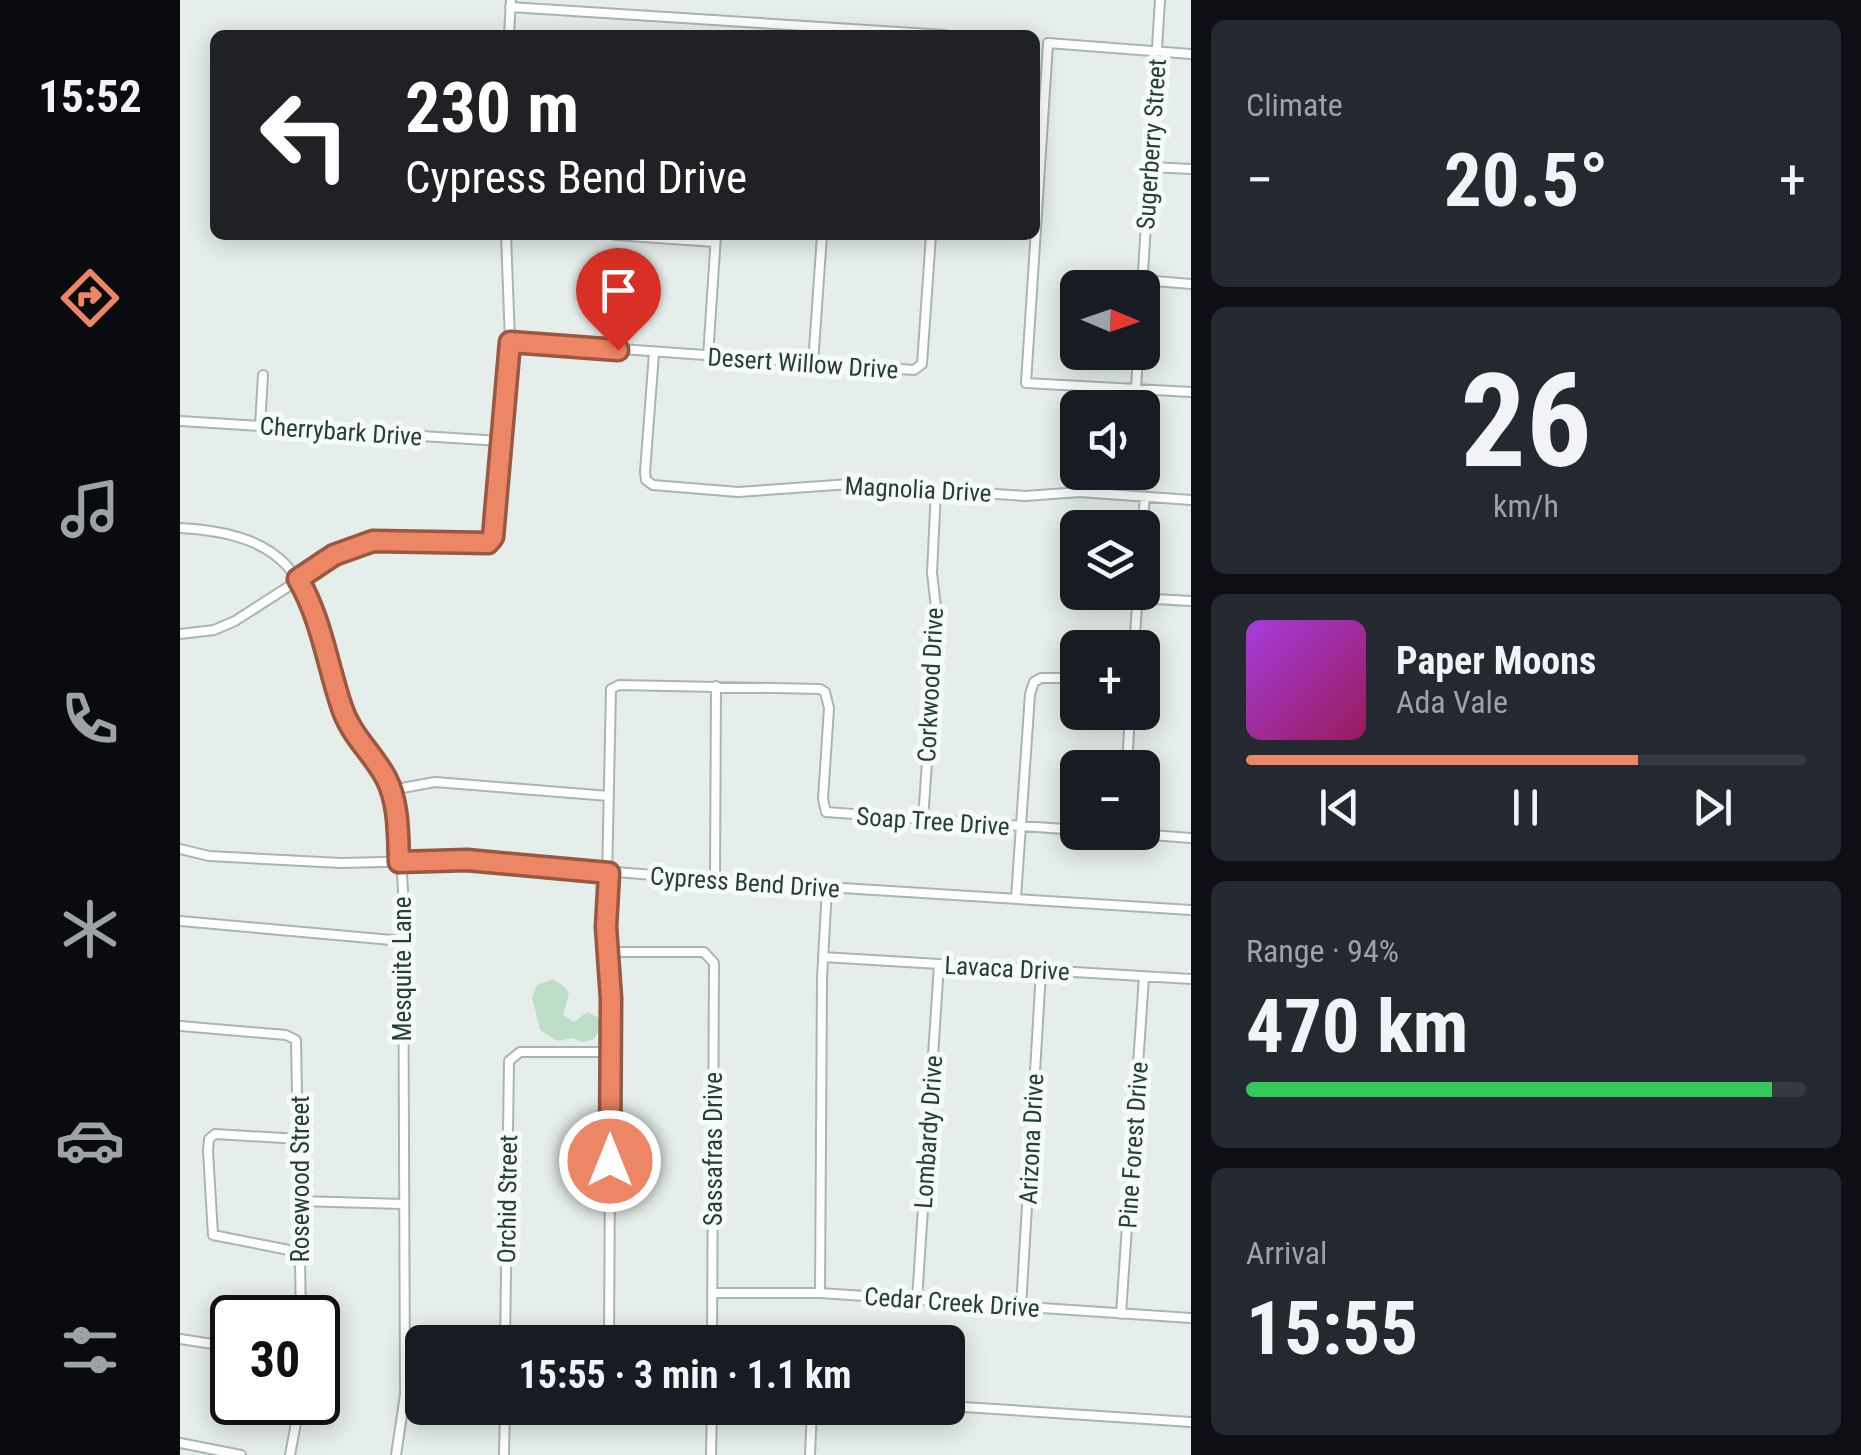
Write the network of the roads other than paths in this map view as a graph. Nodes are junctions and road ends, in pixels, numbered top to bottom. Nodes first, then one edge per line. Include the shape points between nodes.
1 (1160, 0) edge
2 (510, 3) edge
3 (731, 21) junction
4 (508, 30) edge
5 (730, 30) edge
6 (826, 30) edge
7 (1157, 52) junction
8 (1191, 54) edge
9 (1040, 146) edge
10 (1150, 166) junction
11 (1191, 169) edge
12 (506, 240) edge
13 (716, 240) edge
14 (822, 240) edge
15 (930, 240) edge
16 (1034, 240) edge
17 (1143, 270) edge
18 (1160, 284) edge
19 (1191, 284) edge
20 (510, 342) junction
21 (654, 353) junction
22 (708, 357) junction
23 (813, 364) junction
24 (1137, 370) edge
25 (263, 376) dead end
26 (1136, 389) junction
27 (1191, 392) edge
28 (180, 421) edge
29 (260, 426) junction
30 (501, 440) junction
31 (936, 490) junction
32 (1145, 497) junction
33 (1191, 500) edge
34 (1144, 510) edge
35 (180, 528) edge
36 (298, 579) junction
37 (1160, 597) edge
38 (1191, 601) edge
39 (180, 634) edge
40 (1060, 678) edge
41 (716, 686) junction
42 (391, 790) junction
43 (609, 796) junction
44 (923, 820) junction
45 (1022, 826) junction
46 (1060, 829) edge
47 (1160, 836) edge
48 (1191, 838) edge
49 (180, 849) edge
50 (399, 862) junction
51 (609, 873) junction
52 (714, 880) junction
53 (826, 888) junction
54 (1016, 898) junction
55 (1191, 910) edge
56 (180, 922) edge
57 (402, 941) junction
58 (607, 952) junction
59 (823, 958) junction
60 (939, 964) junction
61 (1042, 970) junction
62 (1144, 977) junction
63 (1191, 980) edge
64 (180, 1026) edge
65 (611, 1052) junction
66 (300, 1139) junction
67 (300, 1201) junction
68 (403, 1204) junction
69 (300, 1252) junction
70 (712, 1293) junction
71 (820, 1293) junction
72 (301, 1295) edge
73 (917, 1300) junction
74 (1021, 1307) junction
75 (1121, 1314) junction
76 (1191, 1318) edge
77 (505, 1325) edge
78 (610, 1325) edge
79 (712, 1325) edge
80 (180, 1339) edge
81 (210, 1344) edge
82 (965, 1407) edge
83 (1191, 1422) edge
84 (296, 1425) edge
85 (504, 1425) edge
86 (712, 1425) edge
87 (811, 1425) edge
88 (180, 1444) edge
89 (241, 1455) edge
90 (290, 1455) edge
91 (396, 1455) edge
92 (504, 1455) edge
93 (711, 1455) edge
94 (810, 1455) edge

1 - 7 street, Sugerberry Street
2 - 3 street
2 - 4 street
3 - 5 street
3 - 6 street
7 - 8 street
7 - 9 street via 1048,43
7 - 10 street, Sugerberry Street
10 - 11 street
10 - 17 street, Sugerberry Street
12 - 20 street
13 - 22 street
14 - 23 street
15 - 23 street, Desert Willow Drive via 922,364
16 - 26 street via 1026,383
18 - 19 street
20 - 21 street, Desert Willow Drive
20 - 30 street
21 - 22 street, Desert Willow Drive
21 - 31 street, Magnolia Drive via 646,480 653,485 738,492 840,484
22 - 23 street, Desert Willow Drive
24 - 26 street
25 - 29 street
26 - 27 street
28 - 29 street, Cherrybark Drive
29 - 30 street, Cherrybark Drive
30 - 36 street via 488,543 373,541 334,555
31 - 32 street, Magnolia Drive
31 - 44 street, Corkwood Drive via 932,573 938,616
32 - 33 street, Magnolia Drive
32 - 34 street
35 - 36 street, Mesquite Lane via 255,543
36 - 39 street via 235,622
36 - 42 street, Mesquite Lane via 348,726
37 - 38 street
40 - 45 street via 1041,678 1030,694
41 - 43 street, Soap Tree Drive via 611,688
41 - 44 street, Soap Tree Drive via 826,692 826,812
41 - 52 street
42 - 43 street via 435,782
42 - 50 street, Mesquite Lane
43 - 51 street
44 - 45 street, Soap Tree Drive
45 - 46 street, Soap Tree Drive
45 - 54 street
47 - 48 street
49 - 50 street, Cypress Bend Drive via 341,864
50 - 51 street, Cypress Bend Drive via 467,860
50 - 57 street, Mesquite Lane
51 - 52 street, Cypress Bend Drive
51 - 58 street
52 - 53 street, Cypress Bend Drive
53 - 54 street, Cypress Bend Drive
53 - 59 street
54 - 55 street, Cypress Bend Drive
56 - 57 street
57 - 68 street, Mesquite Lane
58 - 65 street
58 - 70 street, Sassafras Drive via 704,952 714,963
59 - 60 street, Lavaca Drive
59 - 71 street
60 - 61 street, Lavaca Drive
60 - 73 street, Lombardy Drive
61 - 62 street, Lavaca Drive
61 - 74 street, Arizona Drive
62 - 63 street, Lavaca Drive
62 - 75 street, Pine Forest Drive
64 - 66 street, Rosewood Street via 296,1040
65 - 77 street, Orchid Street via 511,1057
65 - 78 street
66 - 67 street, Rosewood Street
66 - 69 street via 212,1136 208,1151 213,1235
67 - 68 street
67 - 69 street, Rosewood Street
68 - 91 street, Mesquite Lane via 405,1394
69 - 72 street, Rosewood Street
70 - 71 street, Cedar Creek Drive
70 - 79 street, Sassafras Drive
71 - 73 street, Cedar Creek Drive
73 - 74 street, Cedar Creek Drive
74 - 75 street, Cedar Creek Drive
75 - 76 street, Cedar Creek Drive
80 - 81 street
82 - 83 street
84 - 90 street
85 - 92 street
86 - 93 street
87 - 94 street
88 - 89 street

